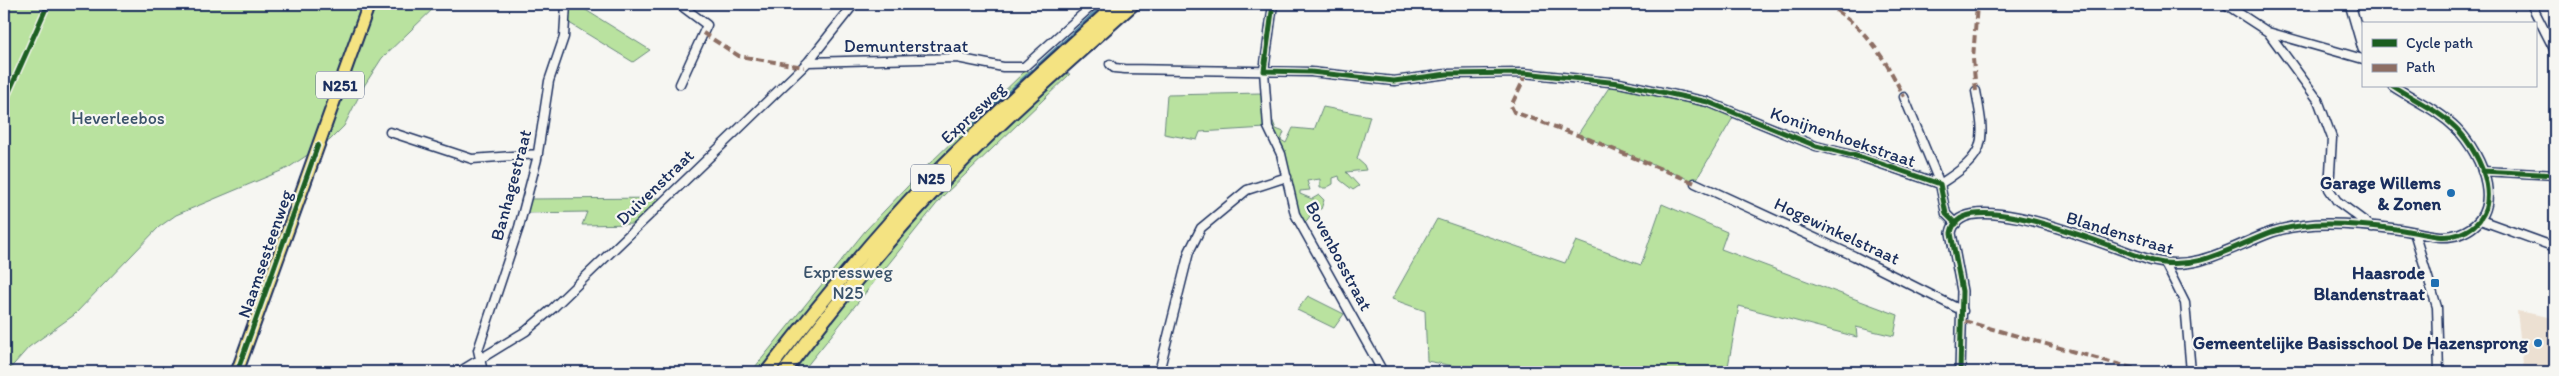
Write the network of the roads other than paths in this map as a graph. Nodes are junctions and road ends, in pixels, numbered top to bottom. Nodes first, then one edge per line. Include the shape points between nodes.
1 (369, 4) edge
2 (566, 4) edge
3 (679, 4) edge
4 (854, 4) edge
5 (1094, 4) edge
6 (1117, 4) edge
7 (1133, 4) edge
8 (1273, 4) edge
9 (2225, 4) edge
10 (2350, 4) edge
11 (2531, 4) edge
12 (2268, 32) junction
13 (2362, 46) edge
14 (2555, 51) edge
15 (2362, 59) edge
16 (808, 62) junction
17 (1110, 64) dead end
18 (1264, 71) junction
19 (680, 84) dead end
20 (2396, 88) edge
21 (1976, 91) dead end
22 (1904, 97) dead end
23 (390, 132) dead end
24 (538, 154) junction
25 (2482, 171) junction
26 (2555, 175) edge
27 (1287, 177) junction
28 (1695, 184) dead end
29 (1940, 184) junction
30 (2483, 222) junction
31 (1956, 224) junction
32 (2372, 226) junction
33 (2414, 232) junction
34 (2555, 247) edge
35 (2165, 263) junction
36 (1963, 311) junction
37 (479, 360) junction
38 (238, 372) edge
39 (459, 372) edge
40 (483, 372) edge
41 (767, 372) edge
42 (784, 372) edge
43 (1160, 372) edge
44 (1384, 372) edge
45 (1960, 372) edge
46 (2192, 372) edge
47 (2439, 372) edge

1 - 38 main road, Naamsesteenweg / N251
2 - 24 street, Banhagestraat via 564,37 549,81
3 - 19 street via 707,25
4 - 16 street, Duivenstraat
5 - 16 street, Demunterstraat via 1024,67 1003,67 957,58
6 - 41 highway, Expresweg / N25 via 976,132 908,201 839,280
7 - 42 highway, Expresweg / N25 via 1016,110 930,194 852,284
8 - 18 street, Bovenbosstraat
9 - 12 street
10 - 13 street
11 - 14 street
12 - 15 street
12 - 32 street via 2318,100 2330,130 2328,189 2332,196
16 - 37 street, Duivenstraat via 552,309 526,331
17 - 18 street, Konijnenhoekstraat via 1114,68
18 - 27 street, Bovenbosstraat via 1268,127 1281,154
18 - 29 street, Konijnenhoekstraat via 1311,72 1394,82 1447,74 1524,73 1619,83 1708,102 1816,146 1864,158
20 - 25 street via 2458,130 2473,150
21 - 29 street via 1984,130 1982,145 1966,167
22 - 29 street
23 - 24 street via 472,159
24 - 37 street, Banhagestraat via 519,227 478,350
25 - 26 street
25 - 30 street via 2488,201
27 - 43 street via 1247,190 1201,228 1189,252
27 - 44 street, Bovenbosstraat via 1295,214
28 - 36 street, Hogewinkelstraat via 1839,249
29 - 31 street via 1946,214
30 - 33 street, Blandenstraat via 2457,235 2435,236
30 - 34 street
31 - 35 street, Blandenstraat via 1969,215 1988,213 2082,234
31 - 36 street via 1951,236 1963,289
32 - 33 street, Blandenstraat
32 - 35 street, Blandenstraat via 2294,226 2218,255 2178,264
33 - 47 street via 2437,307
35 - 46 street via 2184,303
36 - 45 street
37 - 39 street, Duivenstraat
37 - 40 street, Banhagestraat

